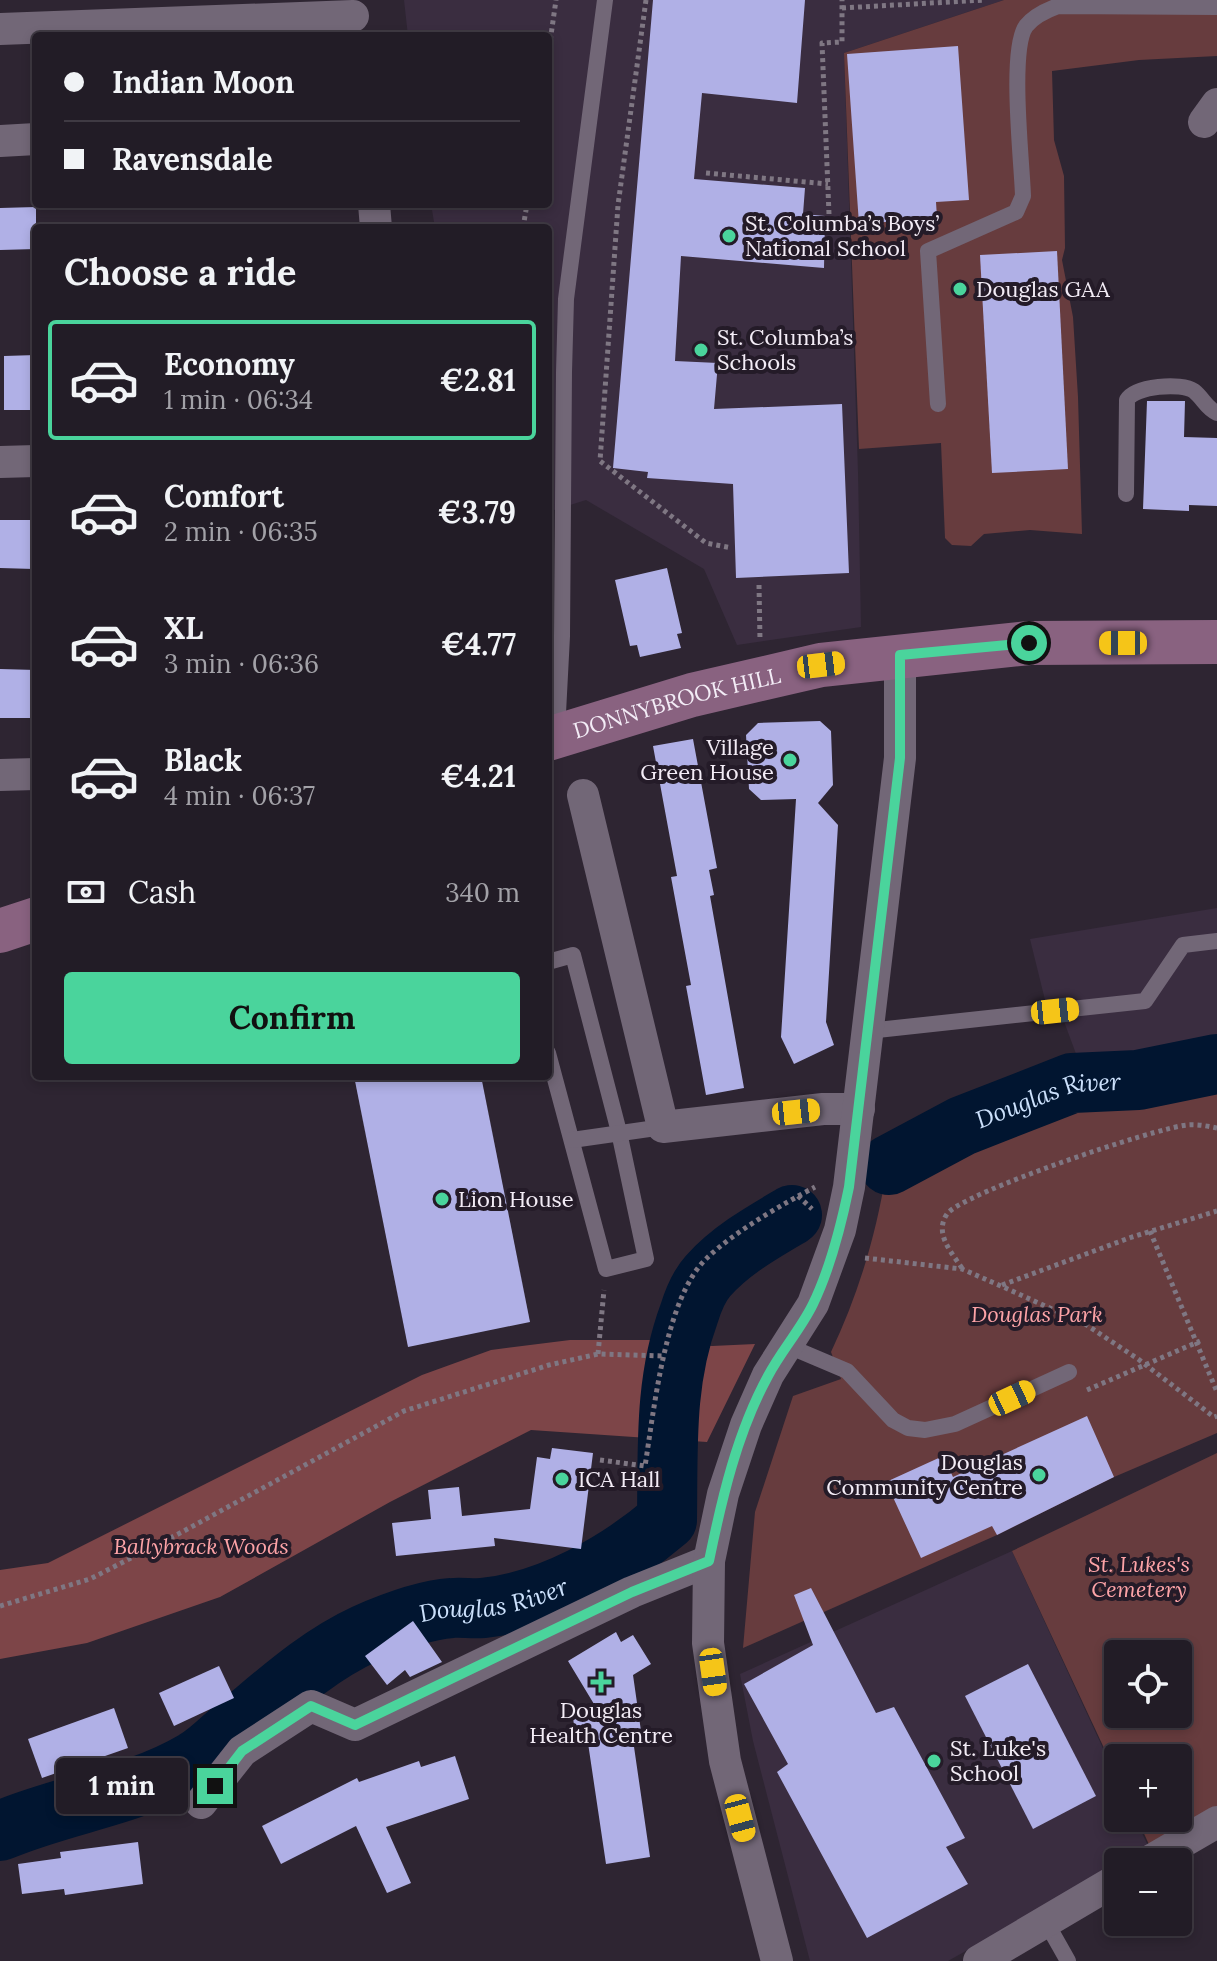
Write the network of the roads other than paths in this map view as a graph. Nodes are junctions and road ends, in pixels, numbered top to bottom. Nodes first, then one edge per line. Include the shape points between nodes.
1 (605, 0) edge
2 (1217, 7) edge
3 (353, 17) edge
4 (0, 29) edge
5 (32, 139) edge
6 (0, 141) edge
7 (938, 404) dead end
8 (1217, 413) edge
9 (32, 461) edge
10 (0, 462) edge
11 (1126, 494) dead end
12 (1217, 642) edge
13 (900, 655) junction
14 (553, 738) edge
15 (32, 774) edge
16 (0, 775) edge
17 (583, 795) dead end
18 (32, 920) edge
19 (0, 931) edge
20 (1217, 941) edge
21 (552, 961) edge
22 (868, 1031) junction
23 (552, 1068) edge
24 (859, 1109) junction
25 (663, 1127) junction
26 (619, 1132) junction
27 (572, 1140) junction
28 (788, 1346) junction
29 (1069, 1372) dead end
30 (709, 1561) junction
31 (201, 1803) dead end
32 (1217, 1822) edge
33 (1172, 1848) edge
34 (1104, 1887) edge
35 (1046, 1922) junction
36 (777, 1961) edge
37 (979, 1961) edge
38 (1068, 1961) edge

1 - 14 lane via 566,299 562,636
2 - 7 lane via 1058,6 1026,26 1017,56 1023,196 1016,212 928,251
3 - 4 street
5 - 6 street
8 - 11 lane via 1188,388 1145,387 1130,394
9 - 10 street
12 - 13 main road, DONNYBROOK HILL via 1029,643
13 - 14 main road, DONNYBROOK HILL via 821,665 692,695
13 - 22 street via 900,758
15 - 16 street
17 - 25 street
18 - 19 main road
20 - 22 lane via 1183,945 1145,1001
21 - 26 lane via 573,955
22 - 24 street
23 - 27 lane
24 - 25 street
24 - 28 street via 840,1230 813,1304
25 - 26 lane
26 - 27 lane
26 - 27 lane via 646,1259 606,1269
28 - 29 lane via 847,1371 893,1420 925,1430 955,1424
28 - 30 street via 768,1375 746,1425 723,1494
30 - 31 street via 632,1592 355,1725 311,1706 242,1751
30 - 36 street via 708,1643 725,1761
32 - 33 street
34 - 35 street
35 - 37 street
35 - 38 lane

